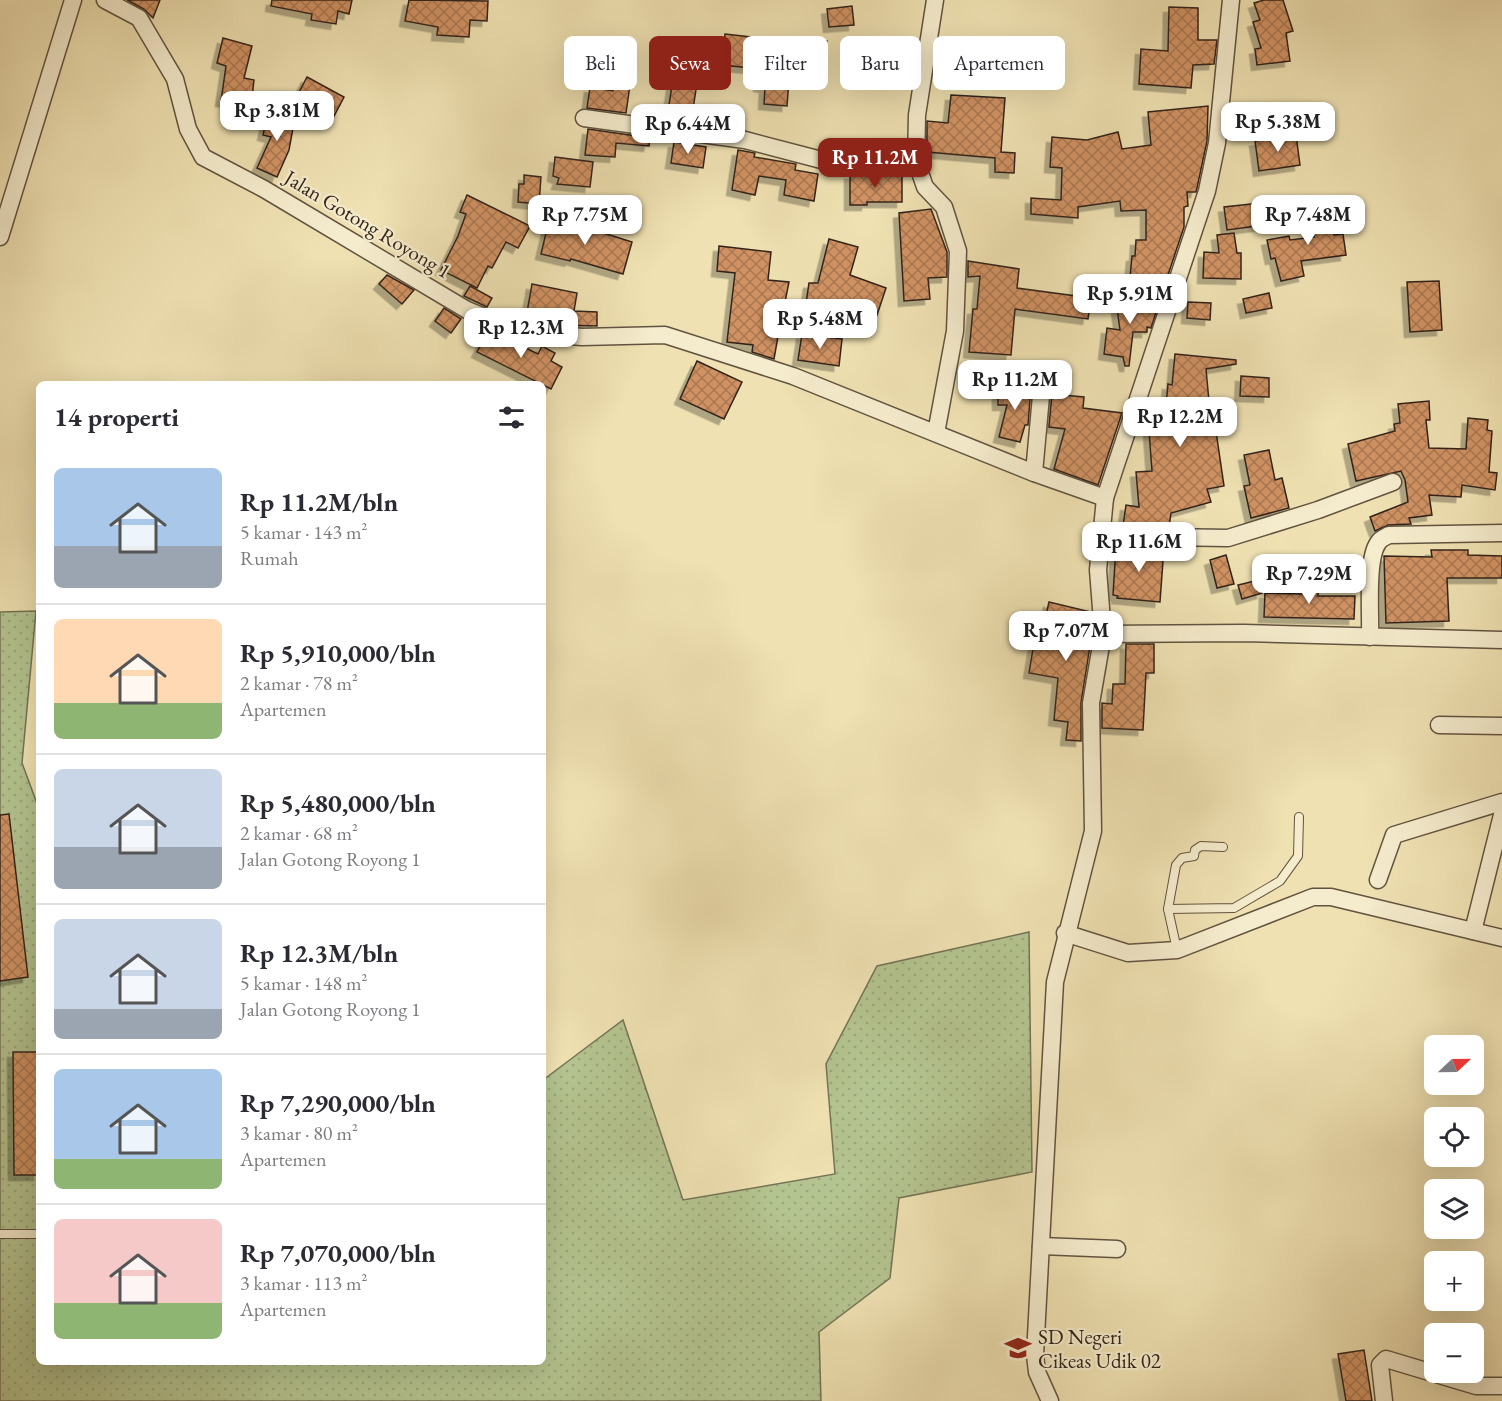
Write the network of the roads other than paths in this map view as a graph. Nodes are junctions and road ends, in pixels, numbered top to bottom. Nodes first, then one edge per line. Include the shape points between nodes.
1 (73, 0) edge
2 (105, 0) edge
3 (935, 0) edge
4 (1232, 0) edge
5 (584, 118) dead end
6 (916, 161) junction
7 (0, 237) edge
8 (1042, 385) dead end
9 (936, 433) junction
10 (1034, 473) junction
11 (1393, 482) dead end
12 (1105, 498) junction
13 (1502, 533) edge
14 (1101, 536) junction
15 (1103, 634) junction
16 (1370, 637) junction
17 (1502, 640) edge
18 (1438, 725) dead end
19 (1502, 726) edge
20 (1502, 802) edge
21 (1502, 815) edge
22 (1299, 817) dead end
23 (1223, 847) dead end
24 (1378, 880) dead end
25 (1168, 909) junction
26 (1473, 931) junction
27 (1065, 933) junction
28 (1502, 938) edge
29 (1177, 950) junction
30 (0, 1234) edge
31 (36, 1234) edge
32 (1041, 1246) junction
33 (1117, 1249) dead end
34 (1502, 1386) edge
35 (1477, 1393) edge
36 (1050, 1401) edge
37 (1384, 1401) edge

1 - 7 street
2 - 9 street, Jalan Gotong Royong 1 via 139,18 175,79 188,129 203,158 264,189 467,310 522,332 582,337 665,335 793,376
3 - 6 street via 917,115
4 - 12 street via 1217,143 1207,190
5 - 6 street via 745,140 829,162
6 - 9 street via 925,187 944,207 958,251 955,331
8 - 10 street
9 - 10 street, Jalan Gotong Royong 1
10 - 12 street, Jalan Gotong Royong 1
11 - 14 street via 1228,538
12 - 14 street
13 - 16 street via 1389,535 1381,539 1372,562
14 - 15 street via 1098,570
15 - 16 street
15 - 27 street via 1091,703 1093,831
16 - 17 street
18 - 19 street
20 - 24 street via 1394,835
21 - 26 street
22 - 25 lane via 1298,856 1280,881 1234,908
23 - 25 lane via 1201,846 1194,856 1182,858 1176,865
25 - 29 lane
26 - 28 street
26 - 29 street via 1331,897 1312,897
27 - 29 street via 1128,953
27 - 32 street via 1055,982
30 - 31 lane
32 - 33 street
32 - 36 street via 1035,1355 1037,1372
34 - 35 street
35 - 37 street via 1386,1359 1380,1365

